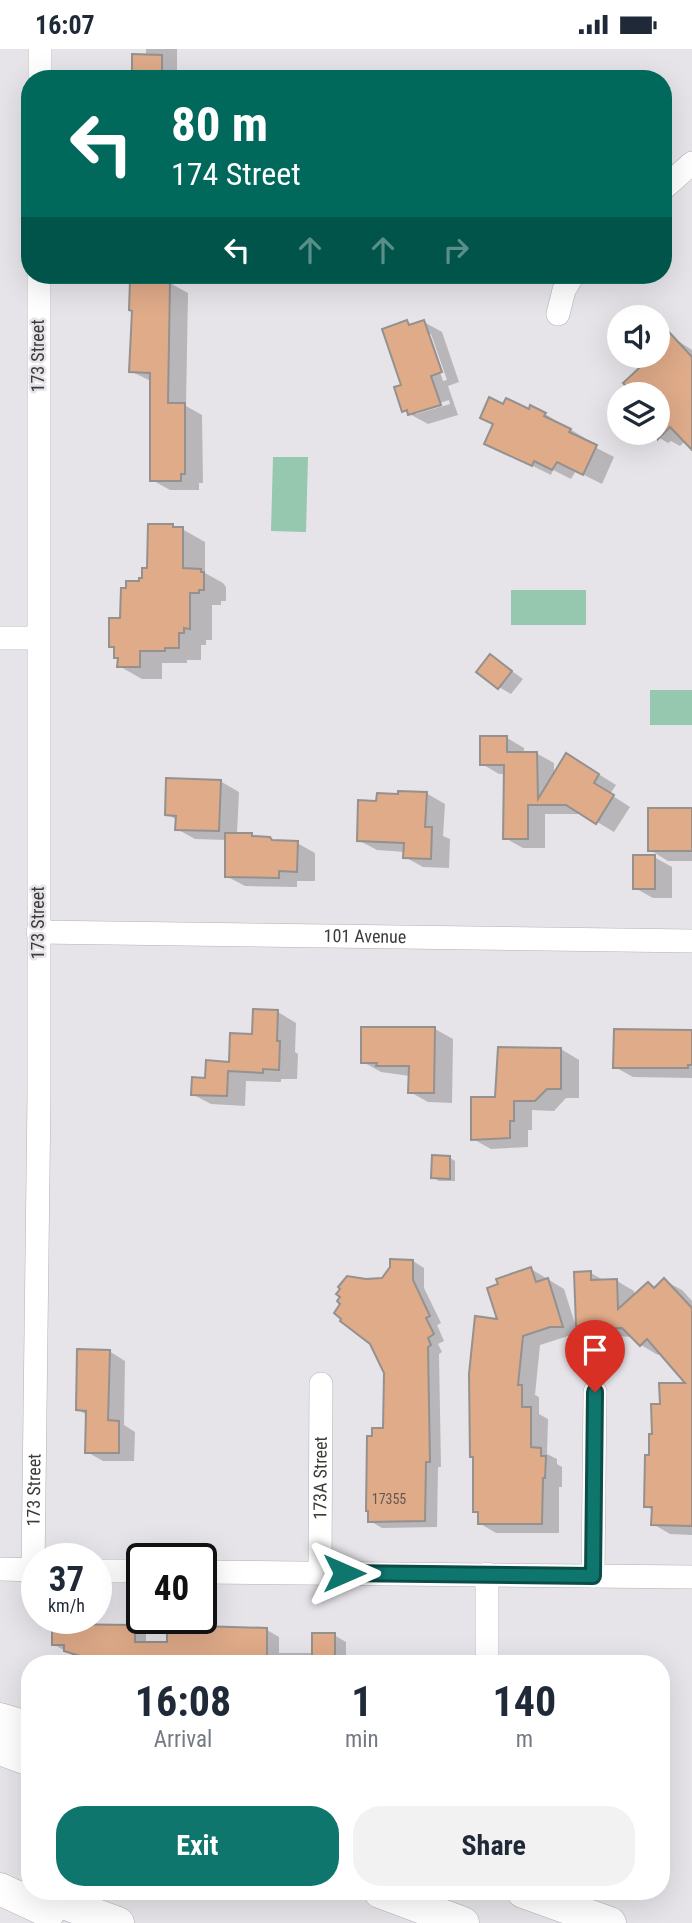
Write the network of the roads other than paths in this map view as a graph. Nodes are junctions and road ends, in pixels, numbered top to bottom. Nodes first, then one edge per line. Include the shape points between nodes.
1 (40, 49) edge
2 (40, 70) edge
3 (692, 163) edge
4 (672, 181) edge
5 (39, 284) edge
6 (568, 284) edge
7 (558, 314) dead end
8 (0, 638) edge
9 (38, 638) junction
10 (38, 932) junction
11 (692, 941) edge
12 (321, 1384) dead end
13 (595, 1392) dead end
14 (35, 1543) edge
15 (0, 1569) edge
16 (21, 1570) edge
17 (217, 1571) edge
18 (320, 1572) junction
19 (487, 1574) junction
20 (593, 1576) junction
21 (692, 1577) edge
22 (487, 1655) edge
23 (0, 1719) edge
24 (21, 1725) edge
25 (0, 1749) edge
26 (21, 1757) edge
27 (0, 1879) edge
28 (21, 1887) edge
29 (0, 1889) edge
30 (21, 1899) edge
31 (23, 1900) edge
32 (56, 1900) edge
33 (401, 1900) edge
34 (545, 1900) edge
35 (72, 1923) edge
36 (118, 1923) edge
37 (463, 1923) edge
38 (610, 1923) edge

1 - 2 street
3 - 4 street
5 - 9 street, 173 Street
6 - 7 street
8 - 9 street
9 - 10 street, 173 Street
10 - 11 street, 101 Avenue
10 - 14 street, 173 Street
12 - 18 street, 173A Street
13 - 20 street
15 - 16 street
17 - 18 street
18 - 19 street
19 - 20 street
19 - 22 street
20 - 21 street
23 - 24 highway
25 - 26 highway
27 - 28 highway
29 - 30 highway
31 - 35 highway
32 - 36 highway
33 - 37 highway
34 - 38 highway

